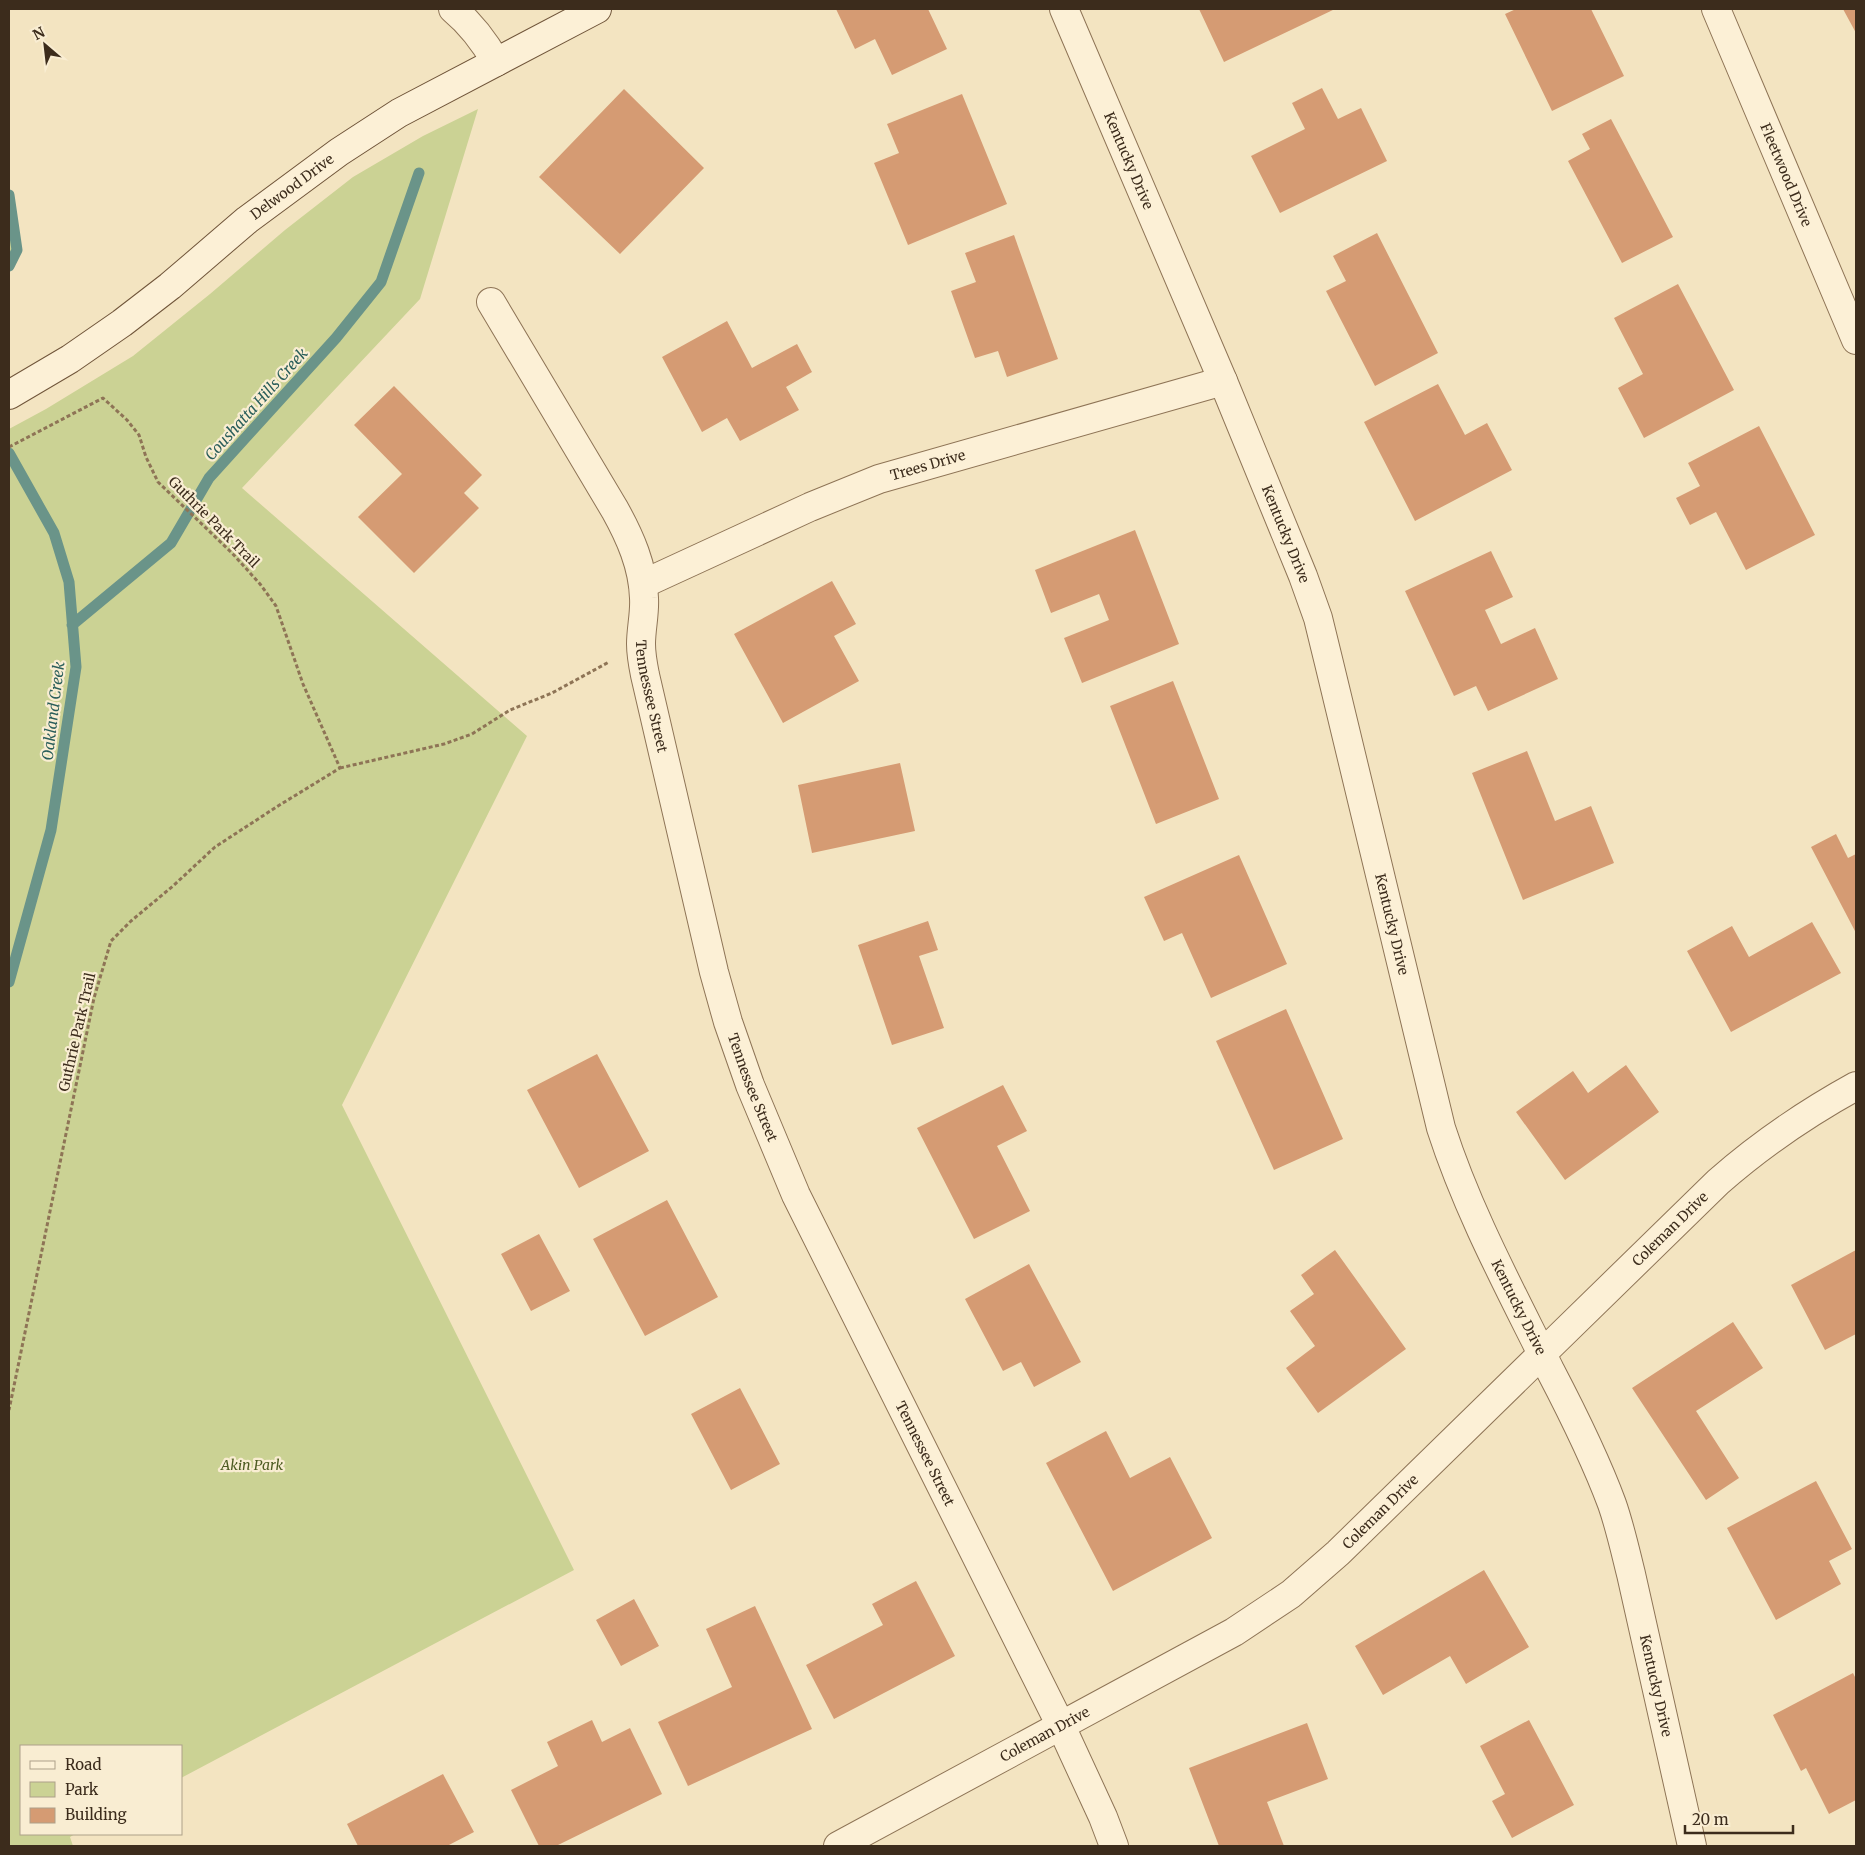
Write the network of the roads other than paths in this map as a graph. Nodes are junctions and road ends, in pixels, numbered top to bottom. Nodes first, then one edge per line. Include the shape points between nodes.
1 (453, 9) edge
2 (597, 9) edge
3 (1064, 9) edge
4 (1716, 9) edge
5 (496, 62) junction
6 (491, 302) dead end
7 (1856, 340) edge
8 (1223, 380) junction
9 (9, 395) edge
10 (644, 584) junction
11 (1856, 1086) edge
12 (1542, 1354) junction
13 (1061, 1726) junction
14 (838, 1846) edge
15 (1114, 1846) edge
16 (1692, 1846) edge

1 - 5 street via 475,29
2 - 5 street, Delwood Drive
3 - 8 street, Kentucky Drive
4 - 7 street, Fleetwood Drive
5 - 9 street, Delwood Drive via 399,113 339,152 247,220 122,323
6 - 10 street, Tennessee Street via 624,526
8 - 10 street, Trees Drive via 879,479 810,507
8 - 12 street, Kentucky Drive via 1318,618 1448,1150 1476,1217
10 - 13 street, Tennessee Street via 641,647 647,685 714,972 750,1085 796,1195
11 - 12 street, Coleman Drive via 1805,1116 1746,1158
12 - 13 street, Coleman Drive via 1338,1553 1291,1594 1234,1632
12 - 16 street, Kentucky Drive via 1586,1442 1620,1529
13 - 14 street, Coleman Drive
13 - 15 street, Tennessee Street

